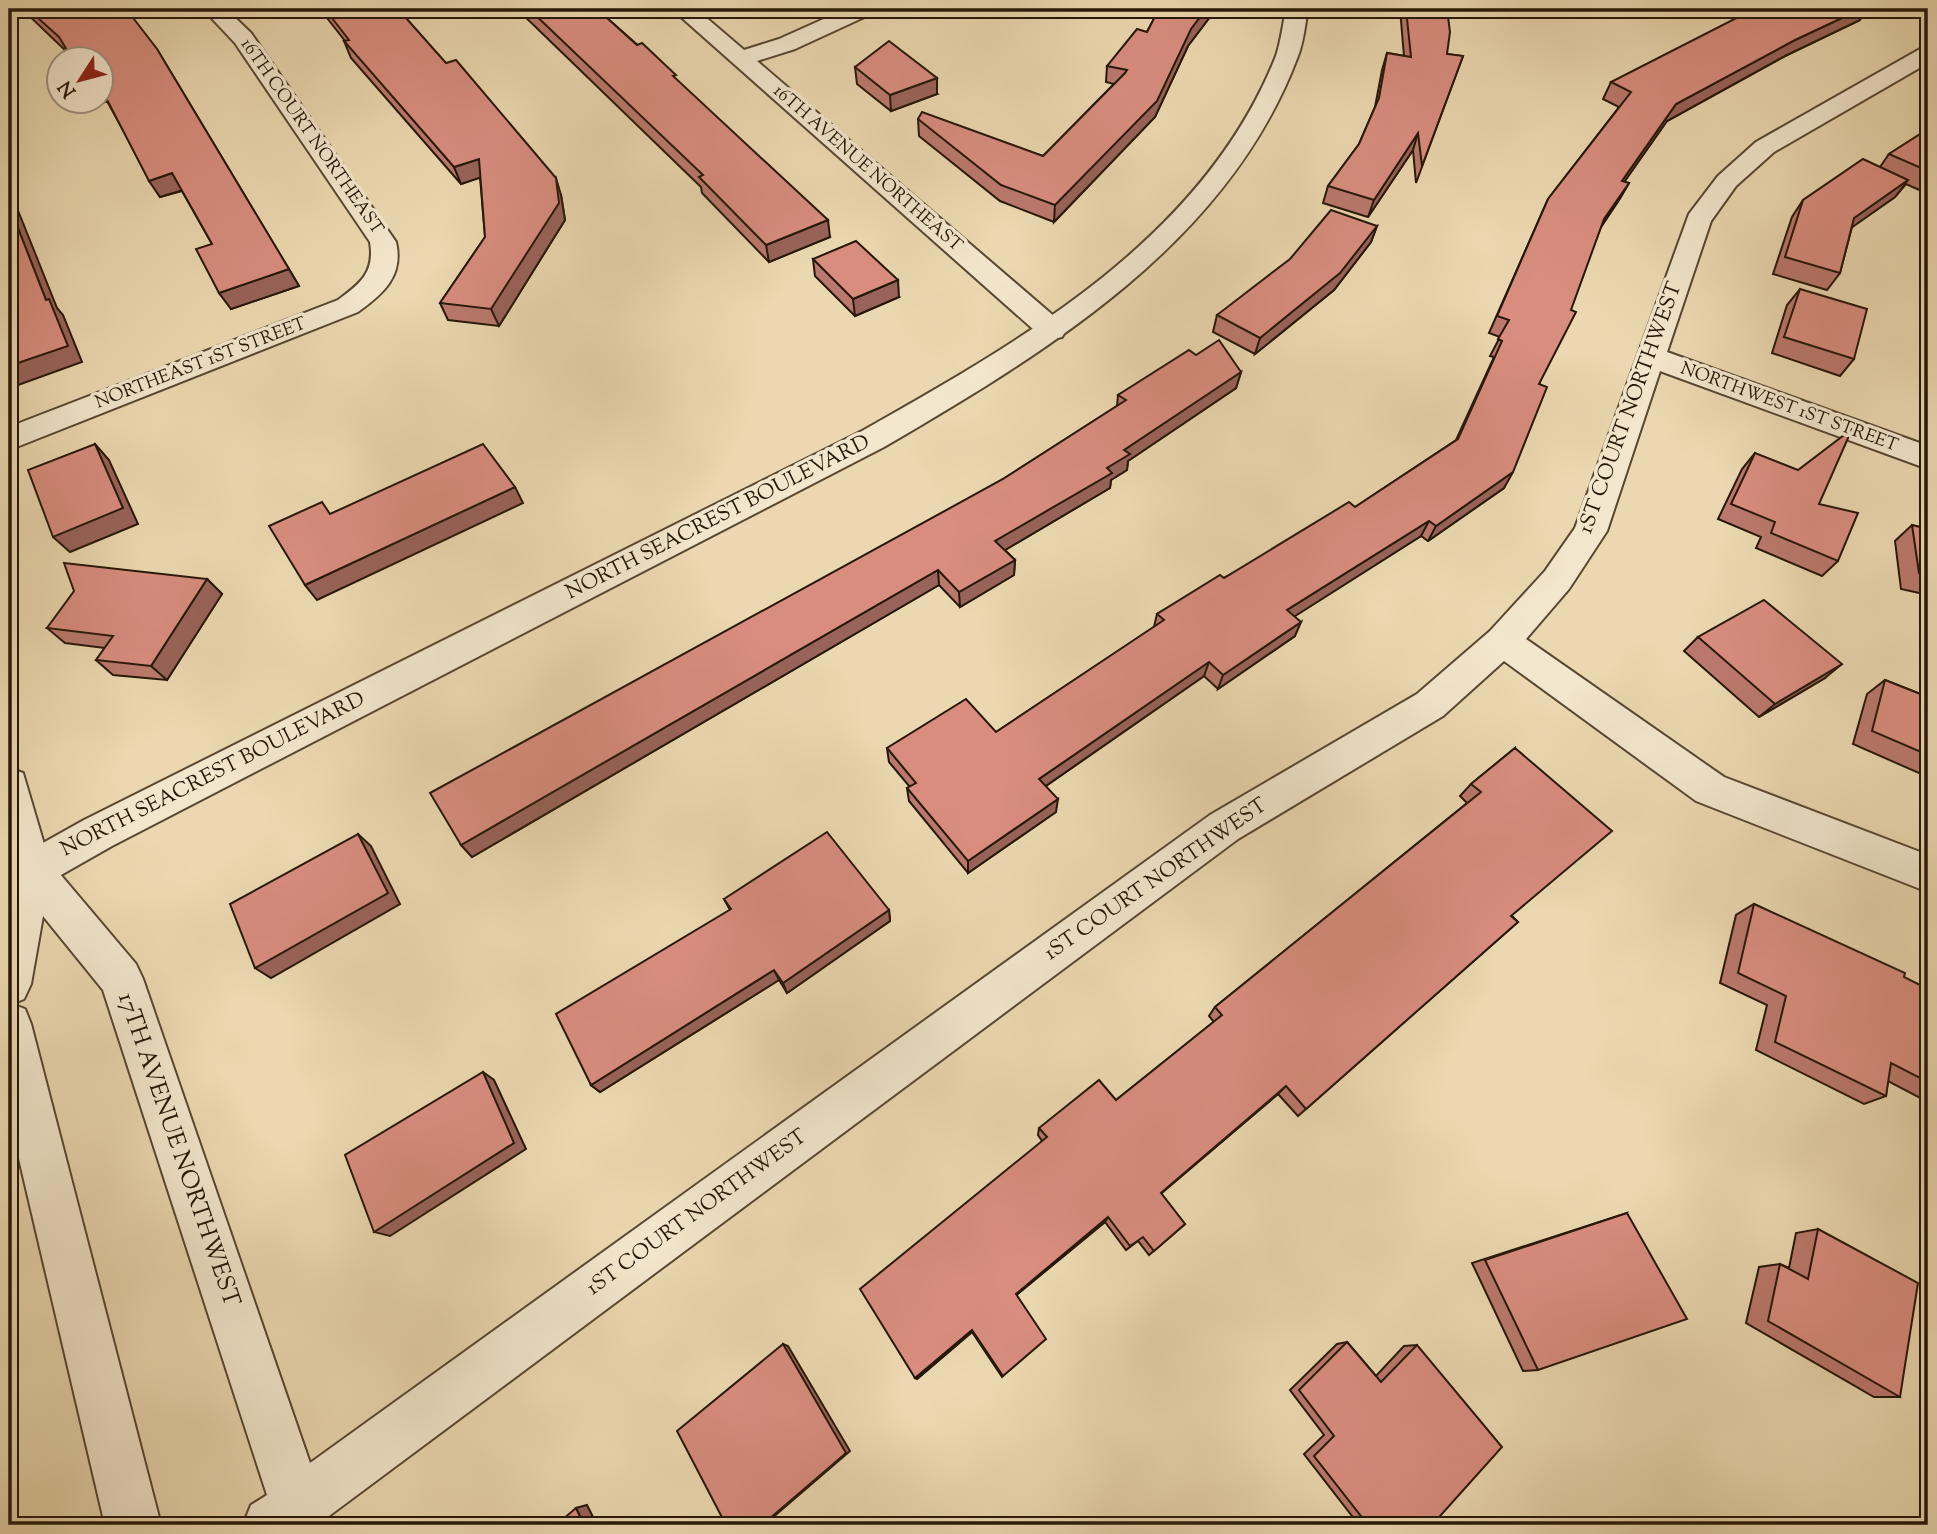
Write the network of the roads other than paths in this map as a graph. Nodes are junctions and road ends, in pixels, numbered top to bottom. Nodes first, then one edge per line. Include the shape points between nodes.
1 (214, 9) edge
2 (683, 9) edge
3 (863, 9) edge
4 (1297, 9) edge
5 (1928, 54) edge
6 (740, 59) junction
7 (383, 274) joint
8 (1052, 330) junction
9 (1650, 357) junction
10 (9, 439) edge
11 (1928, 458) edge
12 (1503, 640) junction
13 (9, 785) edge
14 (1928, 874) edge
15 (20, 876) edge
16 (9, 984) edge
17 (9, 1024) edge
18 (291, 1519) edge
19 (134, 1525) edge

1 - 7 street, 16TH COURT NORTHEAST via 243,37 383,242 388,257
2 - 6 street, 16TH AVENUE NORTHEAST
3 - 6 street via 797,40
4 - 8 street, NORTH SEACREST BOULEVARD via 1288,53 1240,147 1190,210 1151,249
5 - 9 street, 1ST COURT NORTHWEST via 1765,147 1727,181 1698,220
6 - 8 street, 16TH AVENUE NORTHEAST
7 - 10 street, NORTHEAST 1ST STREET via 348,306
8 - 15 street, NORTH SEACREST BOULEVARD via 969,385 873,439
9 - 11 street, NORTHWEST 1ST STREET
9 - 12 street, 1ST COURT NORTHWEST via 1590,531 1557,580
12 - 14 street via 1710,789
12 - 18 street, 1ST COURT NORTHWEST via 1430,705 1224,827
13 - 15 street
15 - 16 street
15 - 18 street, 17TH AVENUE NORTHWEST via 121,979
17 - 19 street

